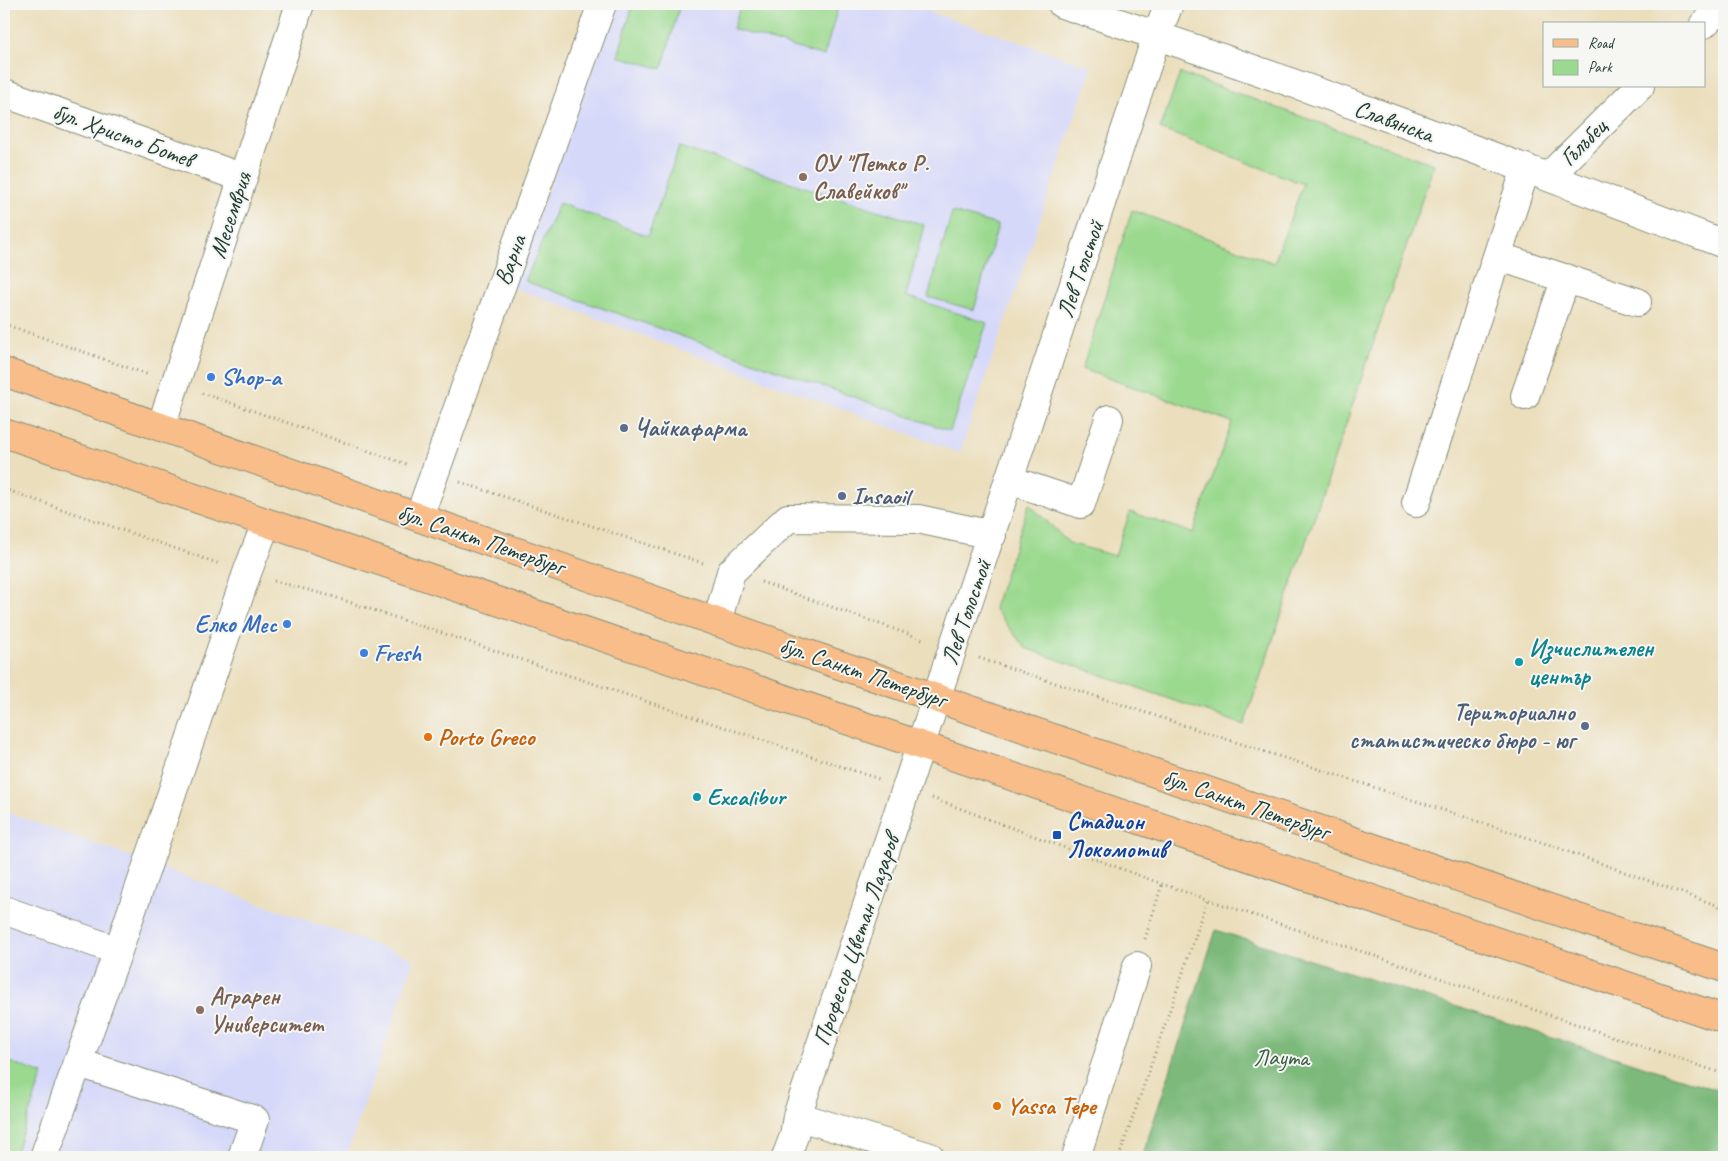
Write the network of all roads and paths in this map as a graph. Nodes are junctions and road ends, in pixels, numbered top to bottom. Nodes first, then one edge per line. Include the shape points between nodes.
1 (300, 4) edge
2 (602, 4) edge
3 (1062, 4) edge
4 (1169, 4) edge
5 (1724, 4) edge
6 (1706, 22) edge
7 (1157, 35) junction
8 (1638, 88) edge
9 (4, 93) edge
10 (1537, 172) junction
11 (243, 178) junction
12 (1724, 244) edge
13 (1498, 256) junction
14 (1566, 278) junction
15 (1637, 302) dead end
16 (4, 324) edge
17 (4, 372) edge
18 (175, 384) junction
19 (1525, 396) dead end
20 (1109, 419) dead end
21 (161, 427) junction
22 (4, 433) edge
23 (434, 473) junction
24 (1010, 480) junction
25 (4, 489) edge
26 (1416, 502) dead end
27 (419, 517) junction
28 (266, 523) junction
29 (992, 535) junction
30 (731, 572) junction
31 (247, 574) junction
32 (717, 622) junction
33 (953, 649) junction
34 (936, 698) junction
35 (922, 745) junction
36 (906, 788) junction
37 (1162, 884) junction
38 (1208, 900) junction
39 (1724, 908) edge
40 (4, 910) edge
41 (118, 951) junction
42 (1137, 966) joint
43 (1724, 968) edge
44 (1724, 1018) edge
45 (79, 1063) junction
46 (1724, 1074) edge
47 (793, 1141) edge
48 (44, 1157) edge
49 (242, 1157) edge
50 (930, 1157) edge
51 (1076, 1157) edge
52 (1119, 1157) edge

1 - 11 street, Месемврия
2 - 23 street, Варна
3 - 7 street, Славянска
4 - 7 street, Лев Толстой
5 - 6 street
7 - 10 street, Славянска
7 - 24 street, Лев Толстой
8 - 10 street, Гълъбец
9 - 11 street, бул. Христо Ботев
10 - 12 street, Славянска
10 - 13 street
11 - 18 street, Месемврия
13 - 14 street
13 - 26 street
14 - 15 street
14 - 19 street
16 - 18 path
17 - 21 main road, бул. Санкт Петербург
18 - 21 street, Месемврия
18 - 23 path
20 - 24 street via 1081,504
21 - 27 main road, бул. Санкт Петербург
22 - 28 main road, бул. Санкт Петербург
23 - 27 street, Варна
23 - 30 path
24 - 29 street, Лев Толстой
25 - 31 path
27 - 32 main road, бул. Санкт Петербург
28 - 31 street
28 - 35 main road, бул. Санкт Петербург
29 - 30 street via 918,519 788,518
29 - 33 street, Лев Толостой
30 - 32 street
30 - 33 path
31 - 36 path via 331,596
31 - 41 street
32 - 34 main road, бул. Санкт Петербург
33 - 34 street, Лев Толостой
33 - 39 path via 1550,845
34 - 35 street, Лев Толостой
34 - 43 main road, бул. Санкт Петербург
35 - 36 street, Професор Цветан Лазаров
35 - 44 main road, бул. Санкт Петербург
36 - 37 path
36 - 47 street, Професор Цветан Лазаров
37 - 38 path
37 - 42 path
38 - 46 path
38 - 52 path
40 - 41 street
41 - 45 street
42 - 51 street
45 - 48 street
45 - 49 street via 255,1120
47 - 50 street

